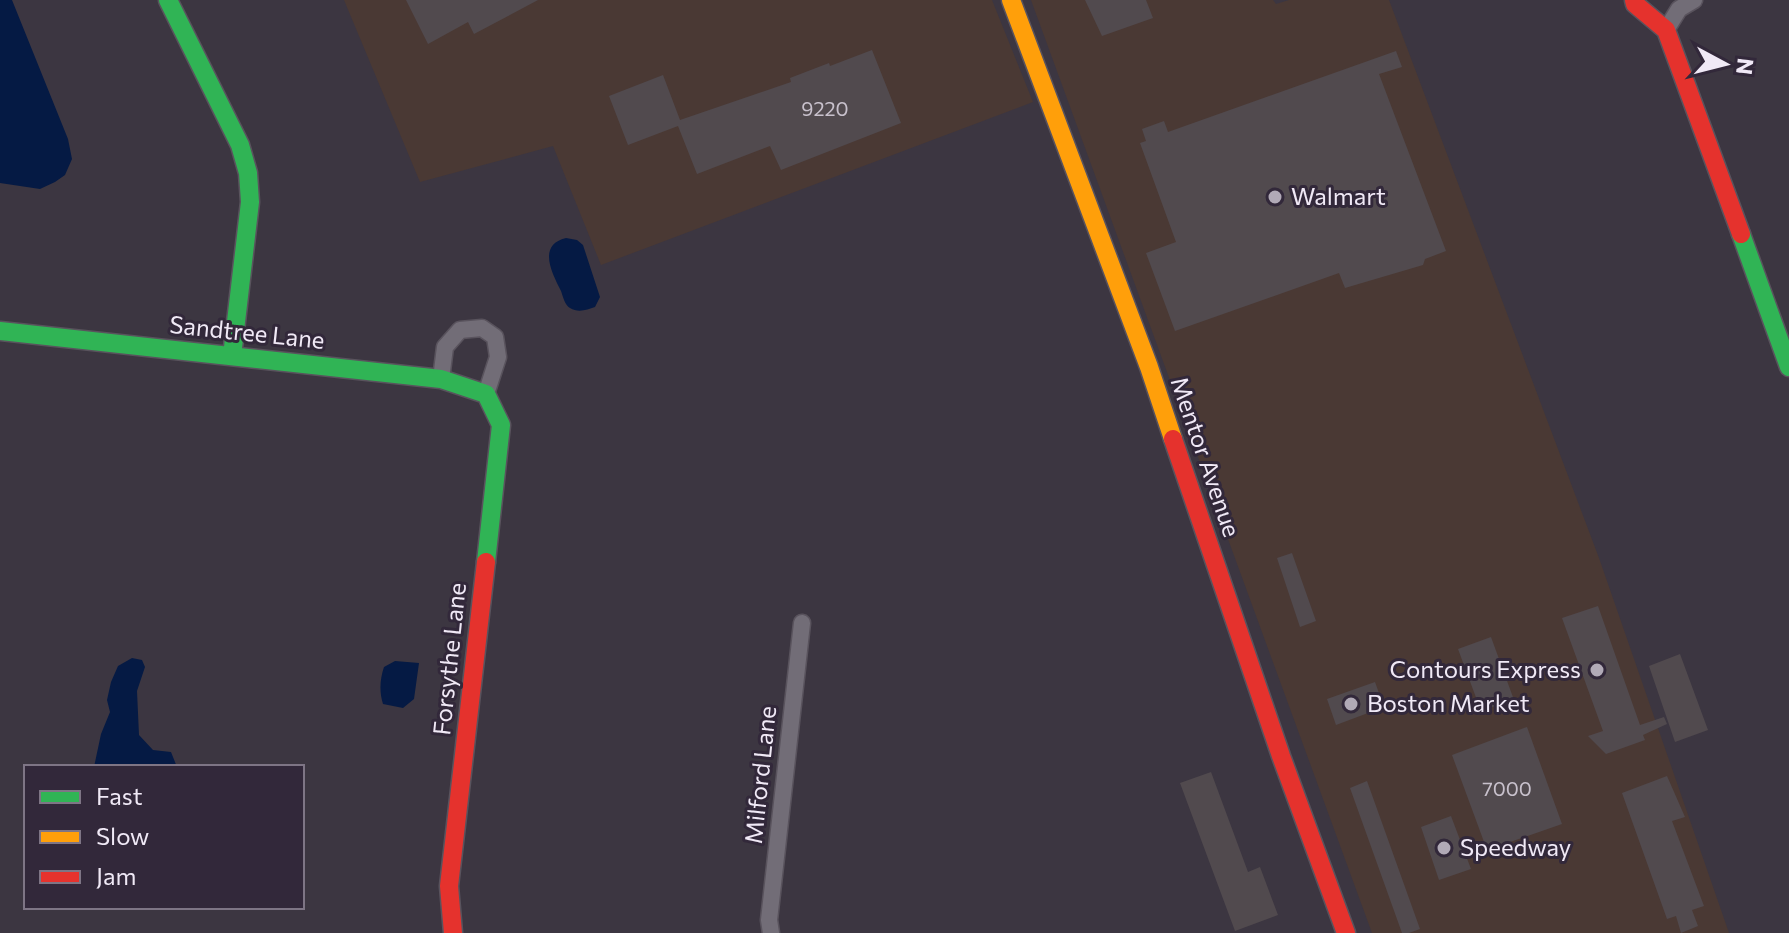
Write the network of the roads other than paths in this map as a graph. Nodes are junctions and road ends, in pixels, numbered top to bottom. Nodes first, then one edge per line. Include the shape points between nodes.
1 (168, 0) edge
2 (1011, 0) edge
3 (1634, 0) edge
4 (1693, 0) edge
5 (1666, 30) junction
6 (0, 331) edge
7 (232, 356) junction
8 (1789, 367) edge
9 (441, 379) junction
10 (486, 394) junction
11 (802, 623) dead end
12 (453, 933) edge
13 (771, 933) edge
14 (1346, 933) edge

1 - 7 street via 240,145 248,173 250,202
2 - 14 street, Mentor Avenue via 1149,367
3 - 5 street
4 - 5 street via 1679,9
5 - 8 street
6 - 7 street, Sandtree Lane
7 - 9 street, Sandtree Lane
9 - 10 street, Sandtree Lane
9 - 10 street via 445,347 460,330 482,328 495,337 498,357
10 - 12 street, Forsythe Lane via 501,425 449,886
11 - 13 street, Milford Lane

